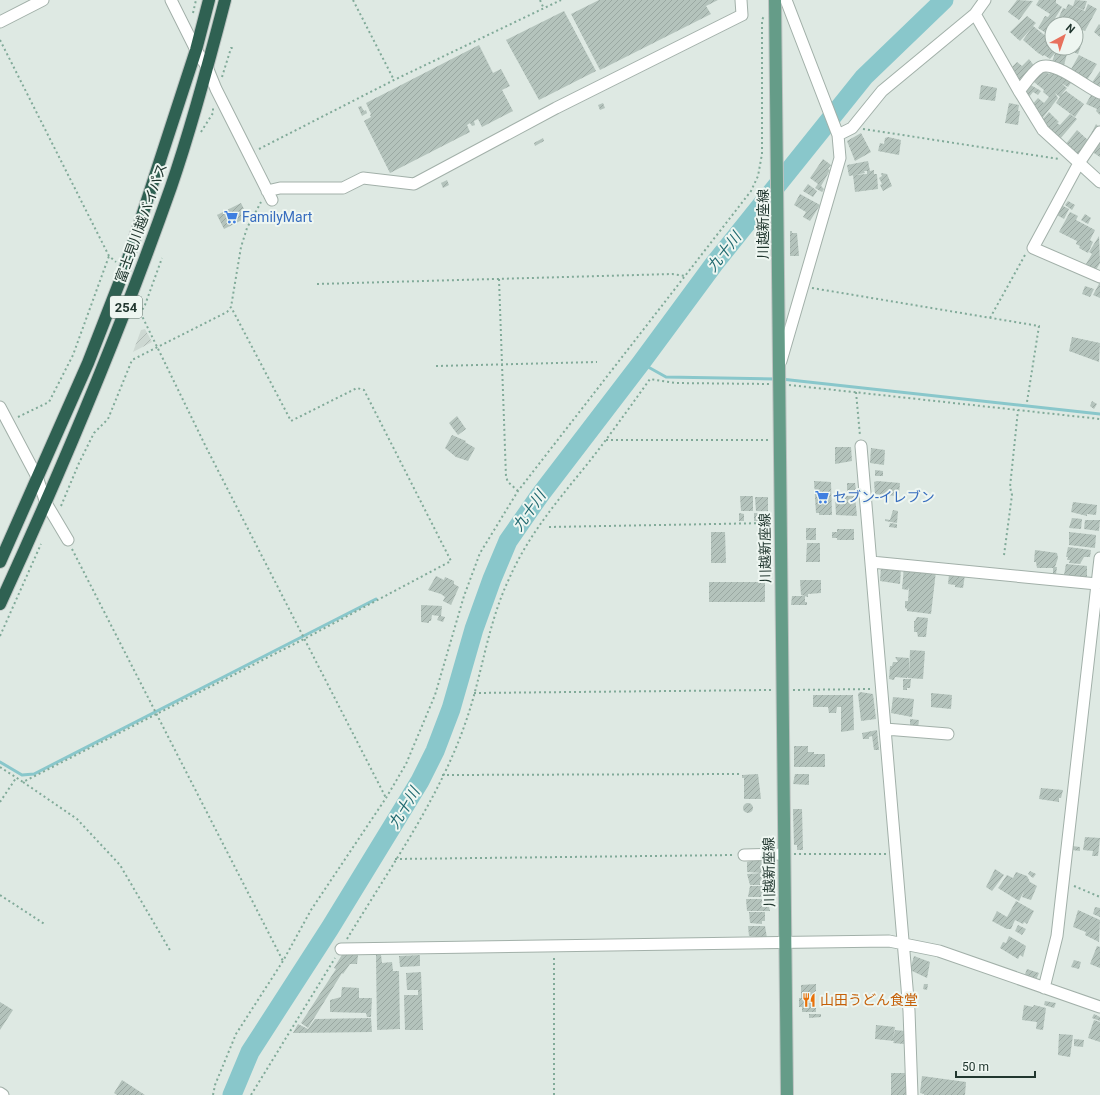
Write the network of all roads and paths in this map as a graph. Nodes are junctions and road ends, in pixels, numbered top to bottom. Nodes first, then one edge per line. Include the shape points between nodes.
1 (42, 0) edge
2 (171, 0) edge
3 (196, 0) edge
4 (209, 0) edge
5 (225, 0) edge
6 (353, 0) edge
7 (540, 0) edge
8 (562, 0) edge
9 (741, 0) edge
10 (786, 0) edge
11 (985, 0) edge
12 (195, 4) dead end
13 (775, 4) edge
14 (544, 9) junction
15 (975, 14) junction
16 (0, 22) edge
17 (0, 40) edge
18 (235, 48) dead end
19 (196, 50) junction
20 (207, 67) junction
21 (394, 80) junction
22 (216, 89) junction
23 (1019, 92) junction
24 (1100, 93) edge
25 (852, 128) junction
26 (1100, 132) edge
27 (838, 135) junction
28 (249, 155) junction
29 (1079, 163) junction
30 (1100, 182) edge
31 (270, 196) junction
32 (1033, 248) junction
33 (109, 256) junction
34 (162, 258) dead end
35 (125, 268) junction
36 (686, 276) junction
37 (1100, 277) edge
38 (499, 279) junction
39 (317, 284) dead end
40 (803, 286) junction
41 (127, 305) junction
42 (231, 307) junction
43 (140, 314) junction
44 (990, 318) junction
45 (156, 347) junction
46 (597, 362) dead end
47 (502, 364) junction
48 (436, 366) dead end
49 (779, 368) junction
50 (779, 384) junction
51 (856, 392) junction
52 (1028, 402) dead end
53 (0, 407) edge
54 (1018, 410) junction
55 (1100, 419) edge
56 (4, 424) edge
57 (606, 440) junction
58 (780, 440) junction
59 (861, 446) joint
60 (37, 477) junction
61 (518, 491) junction
62 (46, 502) junction
63 (54, 515) junction
64 (780, 523) junction
65 (549, 527) dead end
66 (68, 540) joint
67 (1004, 555) dead end
68 (1100, 558) edge
69 (0, 562) edge
70 (871, 562) junction
71 (1097, 584) junction
72 (0, 604) edge
73 (304, 639) junction
74 (882, 689) junction
75 (782, 690) junction
76 (474, 693) junction
77 (156, 715) junction
78 (885, 729) junction
79 (948, 734) dead end
80 (0, 768) edge
81 (741, 774) dead end
82 (442, 775) junction
83 (16, 778) junction
84 (23, 782) junction
85 (386, 798) junction
86 (0, 802) edge
87 (784, 854) junction
88 (895, 854) junction
89 (744, 855) joint
90 (395, 859) junction
91 (1063, 882) junction
92 (0, 895) edge
93 (1100, 897) edge
94 (46, 925) dead end
95 (785, 941) junction
96 (902, 944) junction
97 (554, 945) junction
98 (341, 949) junction
99 (171, 952) dead end
100 (283, 961) junction
101 (1044, 988) junction
102 (1100, 1007) edge
103 (0, 1093) edge
104 (3, 1095) edge
105 (213, 1095) edge
106 (251, 1095) edge
107 (554, 1095) edge
108 (787, 1095) edge
109 (912, 1095) edge

1 - 16 street
2 - 19 street
3 - 12 path
4 - 19 highway, 富士見川越バイパス / 254
5 - 20 highway, 富士見川越バイパス / 254
6 - 21 path
7 - 14 path
8 - 14 path
9 - 31 street via 742,15 556,108 414,184 363,178 343,188 280,188
10 - 27 street
11 - 15 street
13 - 36 path via 762,20 762,154 758,176 737,211
13 - 49 main road, 川越新座線
14 - 21 path
15 - 23 street
15 - 25 street via 882,91
17 - 33 path
18 - 22 path via 231,48
19 - 20 street
19 - 35 highway, 富士見川越バイパス / 254
20 - 22 street
20 - 41 highway, 富士見川越バイパス / 254 via 171,185
21 - 28 path
22 - 28 street
23 - 24 street via 1039,68 1044,66 1068,73
23 - 29 street via 1043,130
25 - 27 street
25 - 29 path
26 - 29 street
27 - 40 street via 840,158
28 - 31 street
29 - 30 street
29 - 32 street
31 - 42 path via 245,234 236,268
32 - 37 street
32 - 44 path via 1029,249
33 - 35 path
33 - 56 path via 73,355 49,402
34 - 43 path
35 - 60 highway, 富士見川越バイパス / 254 via 88,363
36 - 38 path via 672,274
36 - 61 path
38 - 39 path
38 - 47 path
40 - 44 path
40 - 49 street
41 - 43 path via 135,308
41 - 62 highway, 富士見川越バイパス / 254
42 - 45 path via 227,312
42 - 73 path via 291,421 357,388 364,390 450,561
43 - 45 path
44 - 52 path via 1039,326
45 - 63 path via 132,360 108,419 94,433
45 - 73 path
46 - 47 path
47 - 48 path
47 - 61 path via 506,477
49 - 50 main road, 川越新座線
50 - 51 path
50 - 57 path via 675,383 650,379
50 - 58 main road, 川越新座線
51 - 54 path
51 - 59 path
53 - 56 street
54 - 55 path
54 - 67 path via 1010,487 1012,495
56 - 60 street
57 - 58 path
57 - 76 path via 546,516 520,556 497,606
58 - 64 main road, 川越新座線
59 - 70 street
60 - 62 street
60 - 69 highway, 富士見川越バイパス / 254
61 - 85 path via 480,553 464,596 435,695 406,764
62 - 63 street
62 - 72 highway, 富士見川越バイパス / 254
63 - 66 street
64 - 65 path
64 - 75 main road, 川越新座線
66 - 77 path
68 - 71 street
70 - 71 street
70 - 74 street
71 - 91 street
73 - 77 path
73 - 85 path
74 - 75 path
74 - 78 street
75 - 76 path
75 - 87 main road, 川越新座線
76 - 82 path via 465,724
77 - 84 path
77 - 100 path
78 - 79 street
78 - 88 street
80 - 83 path
81 - 82 path
82 - 90 path via 432,798
83 - 84 path
83 - 86 path
84 - 99 path via 77,819 120,865
85 - 100 path via 311,910
87 - 88 path
87 - 89 street
87 - 95 main road, 川越新座線
88 - 96 street
89 - 90 path
90 - 98 path
91 - 93 path
91 - 101 street via 1057,936
92 - 94 path
95 - 96 street via 889,941
95 - 97 street
95 - 108 main road, 川越新座線
96 - 101 street via 939,951
96 - 109 street via 909,1011
97 - 98 street
97 - 107 path
98 - 106 path
100 - 105 path via 236,1034
101 - 102 street
103 - 104 street

